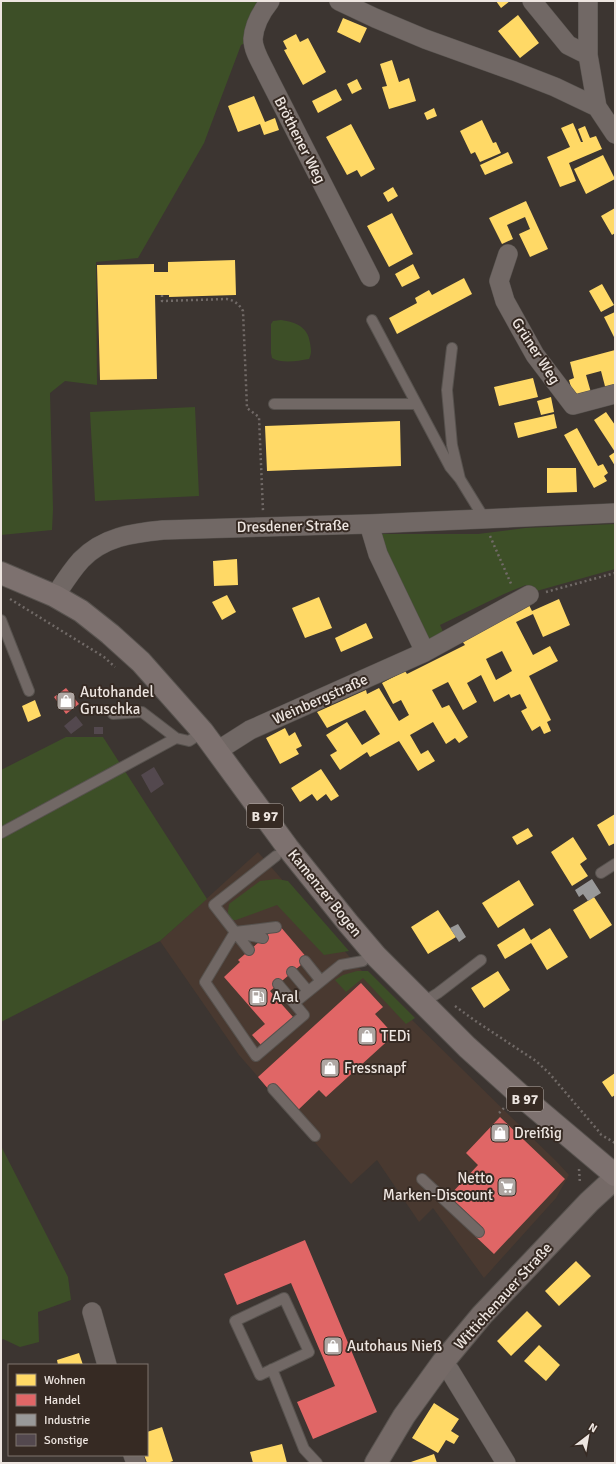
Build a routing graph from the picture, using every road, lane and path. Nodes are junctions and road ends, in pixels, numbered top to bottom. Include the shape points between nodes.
1 (270, 1) edge
2 (339, 1) edge
3 (532, 1) edge
4 (588, 1) edge
5 (588, 55) junction
6 (598, 107) junction
7 (615, 134) edge
8 (508, 254) dead end
9 (370, 277) dead end
10 (162, 295) dead end
11 (372, 320) dead end
12 (452, 348) dead end
13 (615, 394) edge
14 (274, 404) dead end
15 (416, 404) junction
16 (460, 479) junction
17 (615, 513) edge
18 (484, 518) junction
19 (369, 524) junction
20 (263, 526) junction
21 (1, 573) edge
22 (615, 573) edge
23 (55, 596) junction
24 (8, 598) dead end
25 (524, 598) junction
26 (1, 620) edge
27 (425, 652) junction
28 (116, 667) dead end
29 (29, 691) dead end
30 (113, 714) dead end
31 (203, 732) junction
32 (176, 738) junction
33 (217, 751) junction
34 (1, 832) edge
35 (276, 856) dead end
36 (615, 864) edge
37 (601, 873) dead end
38 (276, 927) dead end
39 (235, 932) junction
40 (263, 938) dead end
41 (249, 950) dead end
42 (481, 960) dead end
43 (305, 961) dead end
44 (363, 961) dead end
45 (292, 972) dead end
46 (321, 981) junction
47 (278, 984) dead end
48 (308, 992) junction
49 (430, 998) junction
50 (294, 1003) junction
51 (273, 1089) dead end
52 (601, 1134) dead end
53 (315, 1136) dead end
54 (615, 1176) edge
55 (422, 1179) dead end
56 (479, 1232) dead end
57 (92, 1312) dead end
58 (443, 1362) junction
59 (107, 1364) edge
60 (272, 1369) junction
61 (317, 1463) edge
62 (376, 1463) edge
63 (506, 1463) edge

1 - 9 street, Bröthener Weg via 262,11 257,25 253,39 255,46 267,75
2 - 6 street via 401,29 514,70
3 - 5 street via 568,45
4 - 5 street
5 - 6 street
6 - 7 street
8 - 13 street, Grüner Weg via 499,281 505,301 535,355 573,405
10 - 20 path via 162,301 234,300 243,311 248,408 259,417
11 - 15 lane
12 - 16 lane via 447,390 452,446
14 - 15 lane
15 - 16 lane via 450,467
16 - 18 lane
17 - 18 street, Dresdener Straße
18 - 19 street, Dresdener Straße
18 - 25 path via 489,533
19 - 20 street, Dresdener Straße
19 - 27 street via 378,554
20 - 23 street, Dresdener Straße via 163,530 119,536 98,545 81,561
21 - 23 main road, B 97
22 - 25 path
23 - 31 main road, Kamenzer Bogen / B 97 via 81,611 141,662
24 - 28 path via 98,653
25 - 27 street, Weinbergstraße
26 - 29 lane
27 - 33 street, Weinbergstraße via 250,730
30 - 32 lane via 142,712
31 - 32 lane via 189,741
31 - 33 main road, Kamenzer Bogen / B 97
32 - 34 lane
33 - 49 main road, Kamenzer Bogen / B 97 via 288,848 376,956
35 - 39 lane via 214,905
36 - 37 lane
38 - 39 lane
39 - 40 lane
39 - 41 lane
39 - 50 lane via 205,982 256,1056 304,1015
42 - 49 lane
43 - 46 lane
44 - 46 lane via 341,965
45 - 48 lane
46 - 48 lane
47 - 50 lane
48 - 50 lane
49 - 52 path via 474,1020 536,1061 549,1072
49 - 54 main road, Kamenzer Bogen / B 97 via 467,1047
51 - 53 lane
54 - 58 main road, Wittichenauer Straße via 482,1315
55 - 56 lane
57 - 59 street
58 - 62 main road, Wittichenauer Straße via 404,1416
58 - 63 street
60 - 60 lane via 309,1352 284,1298 235,1321 260,1375
60 - 61 lane via 304,1448

